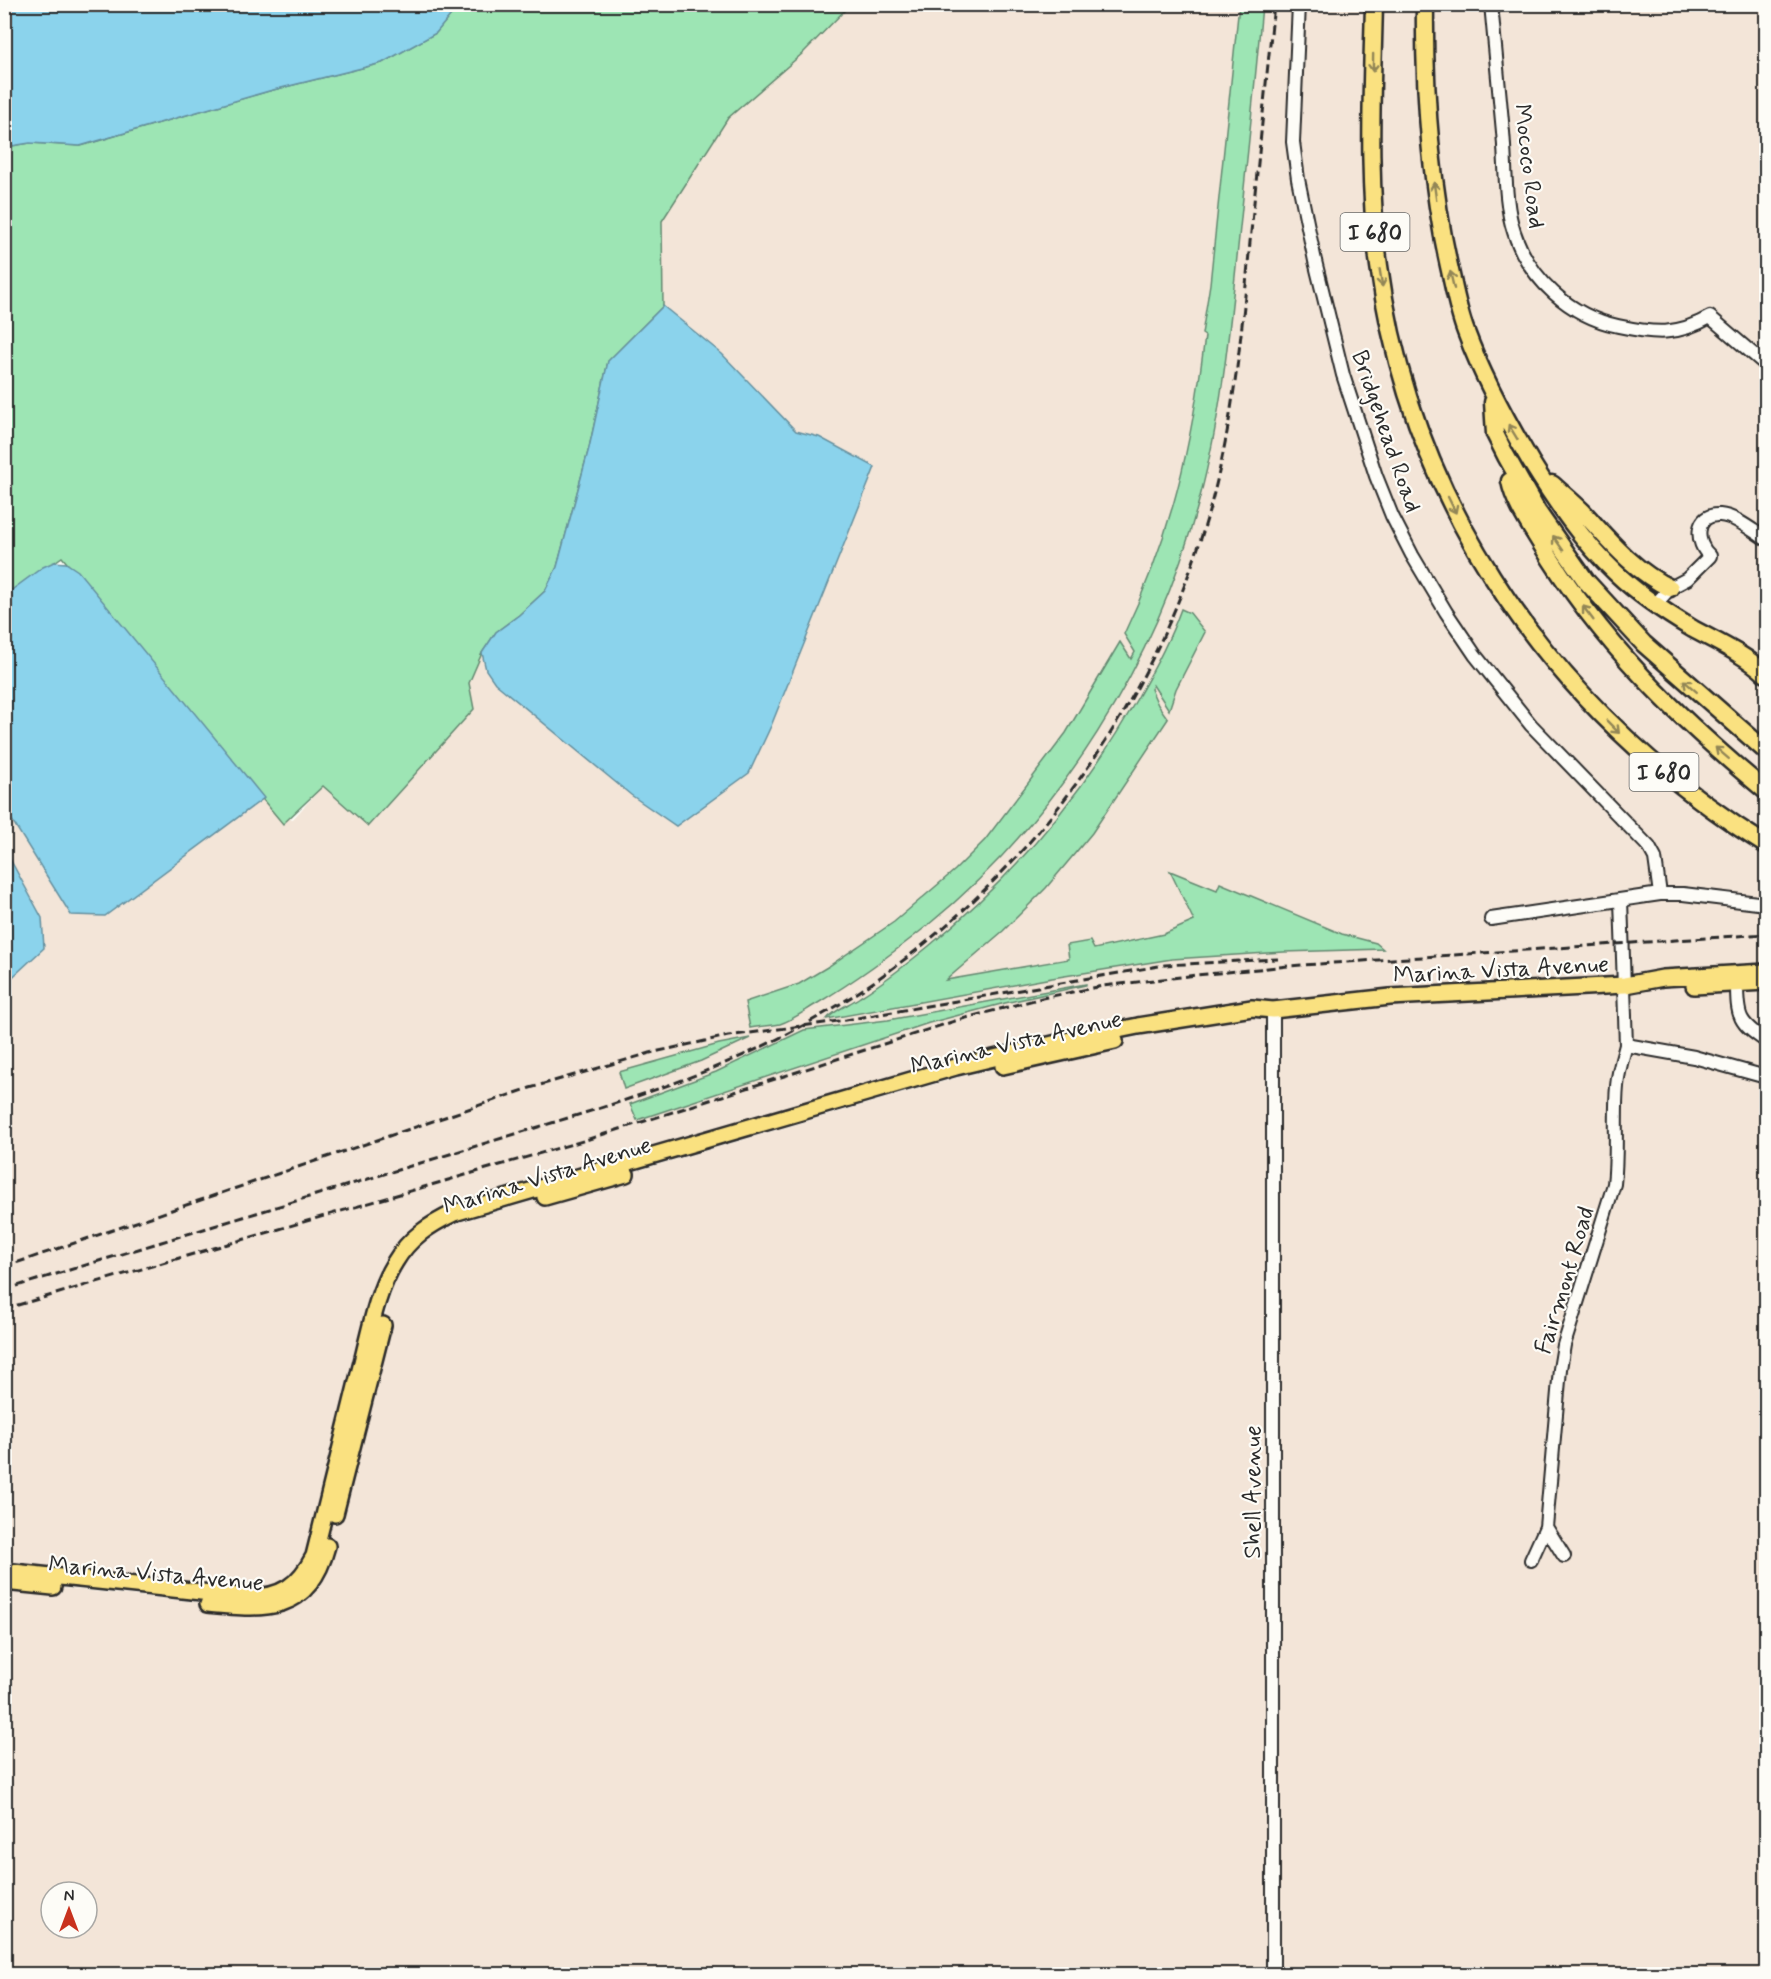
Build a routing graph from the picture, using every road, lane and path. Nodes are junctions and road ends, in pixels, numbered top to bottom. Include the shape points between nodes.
1 (1299, 4) edge
2 (1374, 4) edge
3 (1425, 4) edge
4 (1491, 4) edge
5 (1767, 365) edge
6 (1493, 395) junction
7 (1506, 456) junction
8 (1535, 468) junction
9 (1767, 539) edge
10 (1670, 588) junction
11 (1655, 605) junction
12 (1767, 674) edge
13 (1767, 751) edge
14 (1767, 791) edge
15 (1767, 845) edge
16 (1660, 894) junction
17 (1621, 900) junction
18 (1767, 904) edge
19 (1491, 919) dead end
20 (1767, 972) edge
21 (1767, 982) edge
22 (1737, 984) junction
23 (1625, 985) junction
24 (1273, 1010) junction
25 (1767, 1041) edge
26 (1626, 1045) junction
27 (1767, 1077) edge
28 (1546, 1527) junction
29 (1564, 1556) dead end
30 (1531, 1560) dead end
31 (4, 1571) edge
32 (4, 1582) edge
33 (1273, 1974) edge

1 - 16 street, Bridgehead Road via 1293,142 1298,179 1343,375 1384,497 1412,555 1475,655 1531,725 1649,847 1655,858
2 -> 15 highway, I 680 via 1371,172 1379,268 1401,371 1445,490 1508,601 1573,685 1665,774
6 -> 3 highway, I 680 via 1466,332 1434,186
4 - 5 street, Mococo Road via 1513,231 1536,276 1566,303 1611,325 1669,332 1693,327 1710,316
6 - 7 highway, I 680 via 1495,434
8 -> 6 highway, I 680
13 -> 7 highway, I 680 via 1659,659 1600,597 1548,529
14 -> 7 highway, I 680 via 1661,697 1594,620 1517,501 1510,485
8 - 10 highway via 1620,552
8 - 11 highway, I 680 via 1594,550
9 - 10 street via 1729,517 1709,517 1698,538 1710,556 1687,579
10 - 11 street
11 - 12 highway, I 680 via 1739,653
16 - 17 street
16 - 18 street
17 - 19 street
17 - 23 street
20 - 23 main road, Marina Vista Avenue via 1663,978
21 - 22 main road, Marina Vista Avenue
22 - 23 main road, Marina Vista Avenue via 1660,988
22 - 25 street via 1737,1009 1743,1021
23 - 24 main road, Marina Vista Avenue via 1390,997
23 - 26 street, Fairmont Road
24 - 31 main road, Marina Vista Avenue via 1252,1008 1181,1018 999,1056 453,1213 418,1234 404,1248 385,1280 314,1556 293,1586 262,1598
24 - 32 main road, Marina Vista Avenue via 959,1077 442,1229 414,1250 395,1281 321,1566 298,1594 274,1605 254,1608
24 - 33 street, Shell Avenue
26 - 27 street via 1694,1057
26 - 28 street, Fairmont Road via 1616,1087 1614,1184 1560,1368
28 - 29 street
28 - 30 street, Fairmont Road

